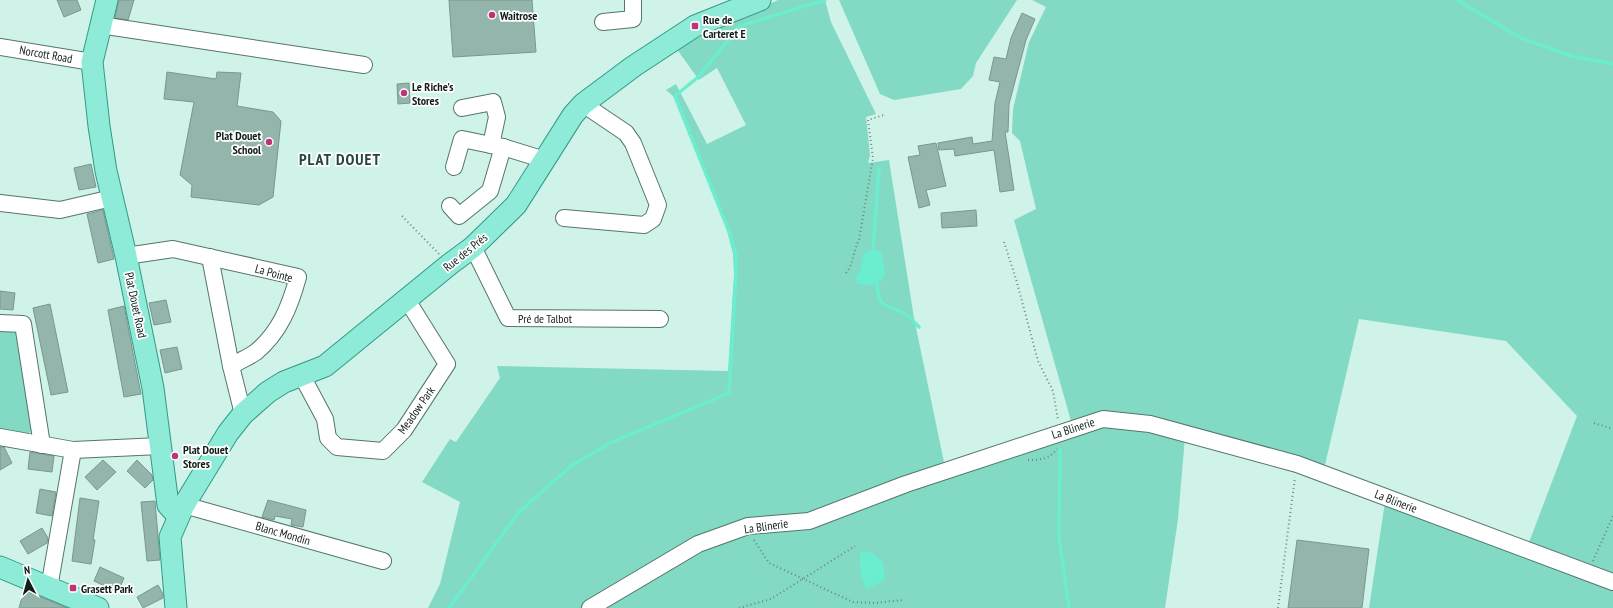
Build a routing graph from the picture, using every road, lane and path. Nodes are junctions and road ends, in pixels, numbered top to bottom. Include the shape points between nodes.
1 (107, 0) edge
2 (633, 0) edge
3 (760, 0) edge
4 (602, 22) dead end
5 (100, 25) junction
6 (0, 47) edge
7 (92, 62) junction
8 (364, 65) dead end
9 (583, 104) junction
10 (462, 108) dead end
11 (884, 115) dead end
12 (497, 146) junction
13 (545, 160) junction
14 (454, 167) dead end
15 (112, 198) junction
16 (0, 203) edge
17 (450, 206) dead end
18 (402, 216) dead end
19 (564, 218) dead end
20 (1004, 242) dead end
21 (474, 247) junction
22 (126, 256) junction
23 (210, 257) junction
24 (450, 264) junction
25 (846, 273) dead end
26 (407, 300) junction
27 (660, 318) dead end
28 (0, 323) edge
29 (231, 366) junction
30 (302, 376) junction
31 (243, 414) junction
32 (1594, 423) dead end
33 (1613, 429) edge
34 (1060, 433) junction
35 (0, 437) edge
36 (42, 445) junction
37 (160, 446) junction
38 (73, 450) junction
39 (1297, 464) junction
40 (181, 510) junction
41 (1613, 516) edge
42 (748, 526) junction
43 (855, 546) dead end
44 (383, 561) dead end
45 (0, 567) edge
46 (1587, 573) junction
47 (802, 579) junction
48 (1613, 582) edge
49 (50, 588) junction
50 (903, 600) dead end
51 (98, 608) edge
52 (176, 608) edge
53 (590, 608) edge
54 (738, 608) edge
55 (1278, 608) edge

1 - 5 main road, Plat Douet Road
2 - 4 street via 632,19
3 - 9 main road, Rue des Prés via 695,26 634,66
5 - 7 main road, Plat Douet Road
5 - 8 street
6 - 7 street, Norcott Road
7 - 15 main road, Plat Douet Road via 99,126
9 - 13 main road, Rue des Prés via 572,115
9 - 19 street via 626,133 633,143 658,205 653,219 644,225
10 - 12 street via 493,102 497,117
11 - 25 path via 868,120 873,158 859,240 854,248 852,265
12 - 13 street
12 - 14 street via 462,139
12 - 17 street via 490,191 459,216
13 - 21 main road, Rue des Prés via 516,204
15 - 16 street via 60,210
15 - 22 main road, Plat Douet Road
18 - 24 path
20 - 34 path via 1038,361 1053,391
21 - 24 main road, Rue des Prés
21 - 27 street, Pré de Talbot via 508,318
22 - 23 street, La Pointe via 173,249
22 - 37 main road, Plat Douet Road via 153,388
23 - 29 street
23 - 29 street, La Pointe via 298,277 290,305 277,330 255,352
24 - 26 main road, Rue des Prés
26 - 30 main road, Rue des Prés via 325,366
26 - 30 street, Meadow Park via 447,364 404,430 383,450 337,446 328,438 325,419
28 - 36 street via 23,324
29 - 31 street
30 - 31 main road, Rue des Prés via 284,382 268,392
31 - 40 main road, Rue des Prés via 228,433
32 - 33 path
34 - 39 street, La Blinerie via 1103,419 1150,424
34 - 42 street, La Blinerie via 906,484 809,521
35 - 36 street
36 - 38 street
37 - 38 street
37 - 40 main road, Plat Douet Road via 168,505
38 - 49 street
39 - 46 street, La Blinerie
39 - 55 path
40 - 44 street, Blanc Mondin
40 - 52 main road via 170,537
41 - 46 path
42 - 47 path via 756,546 769,563
42 - 53 street, La Blinerie via 698,544
43 - 47 path
45 - 49 main road
46 - 48 street, La Blinerie
47 - 50 path via 853,602
47 - 54 path via 772,599
49 - 51 main road

